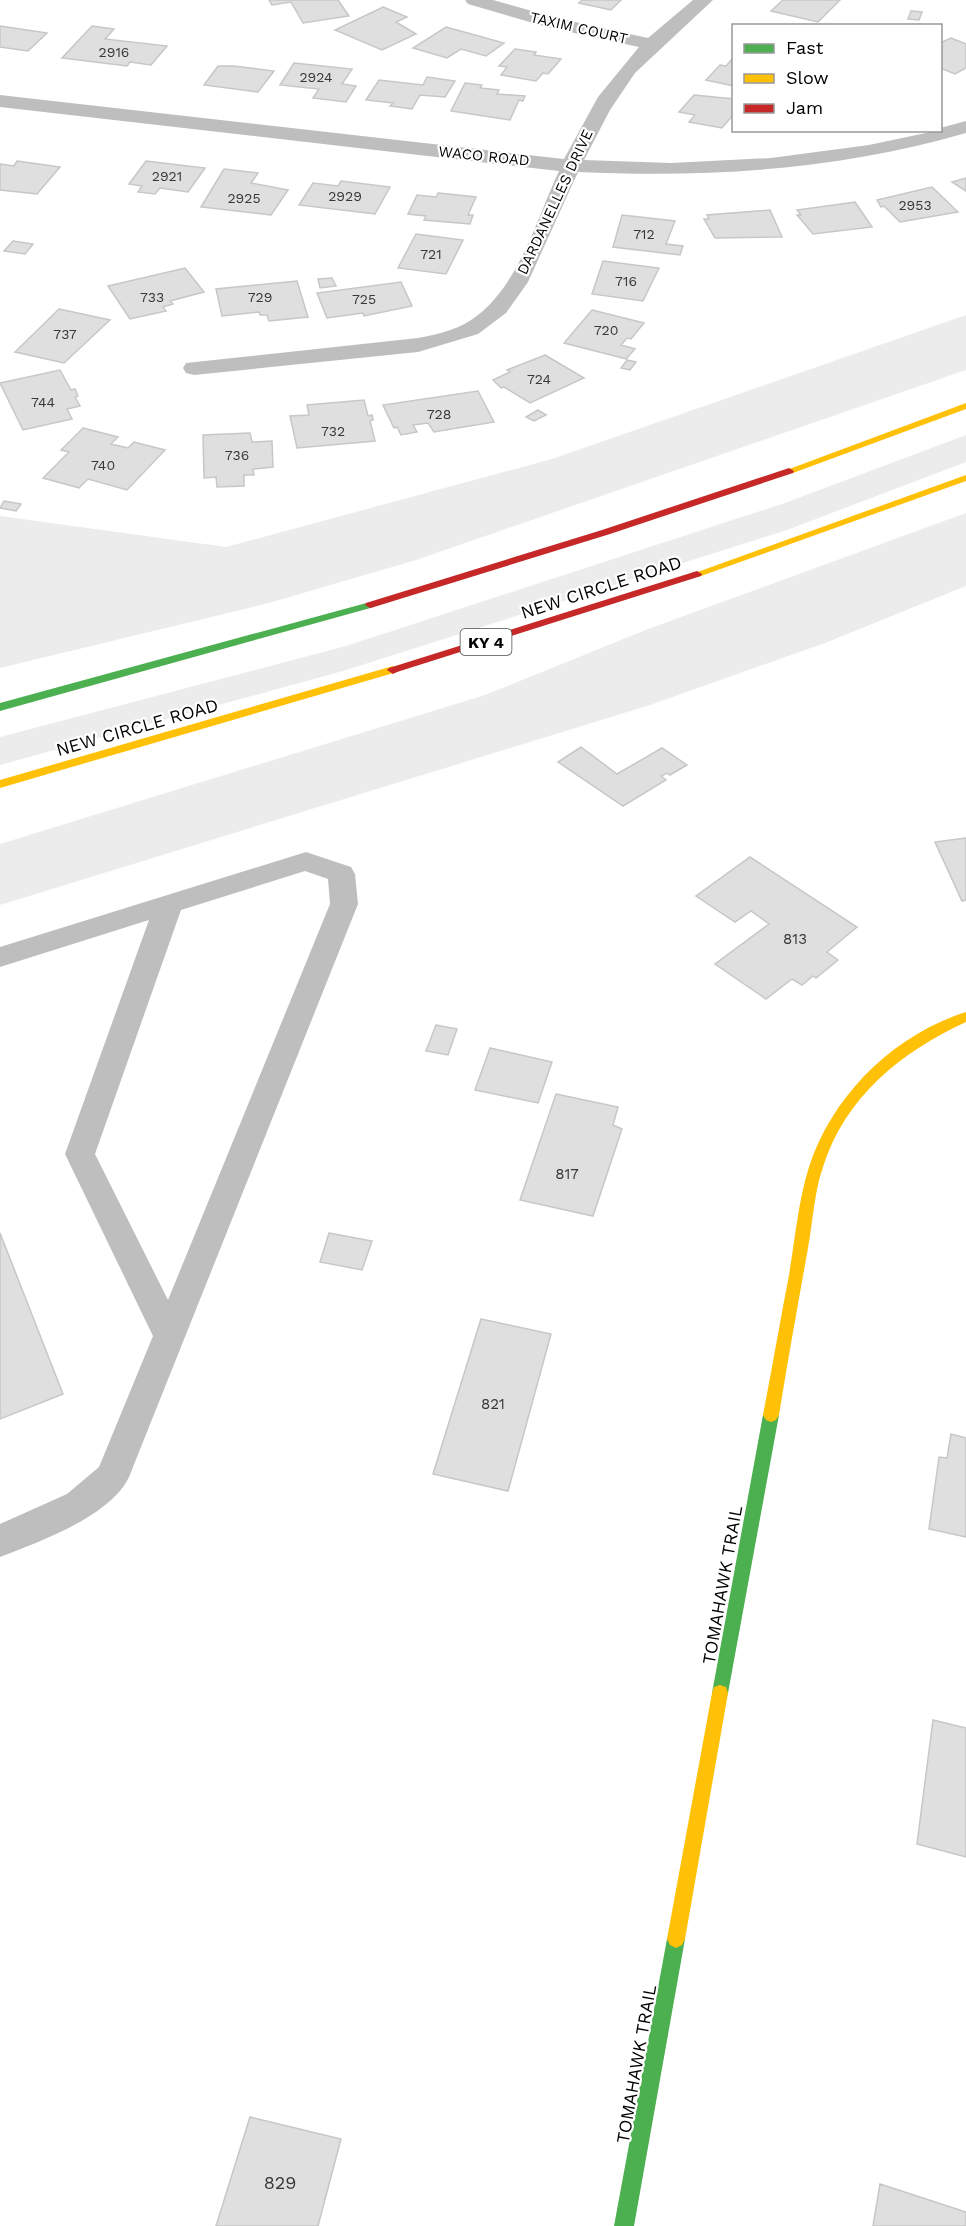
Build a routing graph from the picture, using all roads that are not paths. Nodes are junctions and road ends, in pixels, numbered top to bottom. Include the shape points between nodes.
1 (474, 0) edge
2 (704, 0) edge
3 (650, 44) junction
4 (0, 101) edge
5 (966, 127) edge
6 (571, 166) junction
7 (194, 368) dead end
8 (966, 406) edge
9 (966, 478) edge
10 (0, 707) edge
11 (0, 784) edge
12 (169, 904) junction
13 (0, 957) edge
14 (966, 1017) edge
15 (170, 1336) junction
16 (0, 1541) edge
17 (624, 2226) edge

1 - 3 street, TAXIM COURT via 553,23
2 - 3 street, DARDANELLES DRIVE
3 - 6 street, DARDANELLES DRIVE via 610,94
4 - 6 street, WACO ROAD
5 - 6 street, WACO ROAD via 874,151 798,162 692,170
6 - 7 street, DARDANELLES DRIVE via 522,274 498,308 469,330 418,345
8 - 10 main road via 740,488 422,591
9 - 11 main road, NEW CIRCLE ROAD / KY 4 via 680,582 310,697
12 - 13 lane
12 - 15 lane via 80,1154
12 - 15 lane via 306,861 341,874 344,904
14 - 17 main road, TOMAHAWK TRAIL via 907,1048 872,1077 845,1108 816,1166
15 - 16 lane via 112,1477 79,1505

